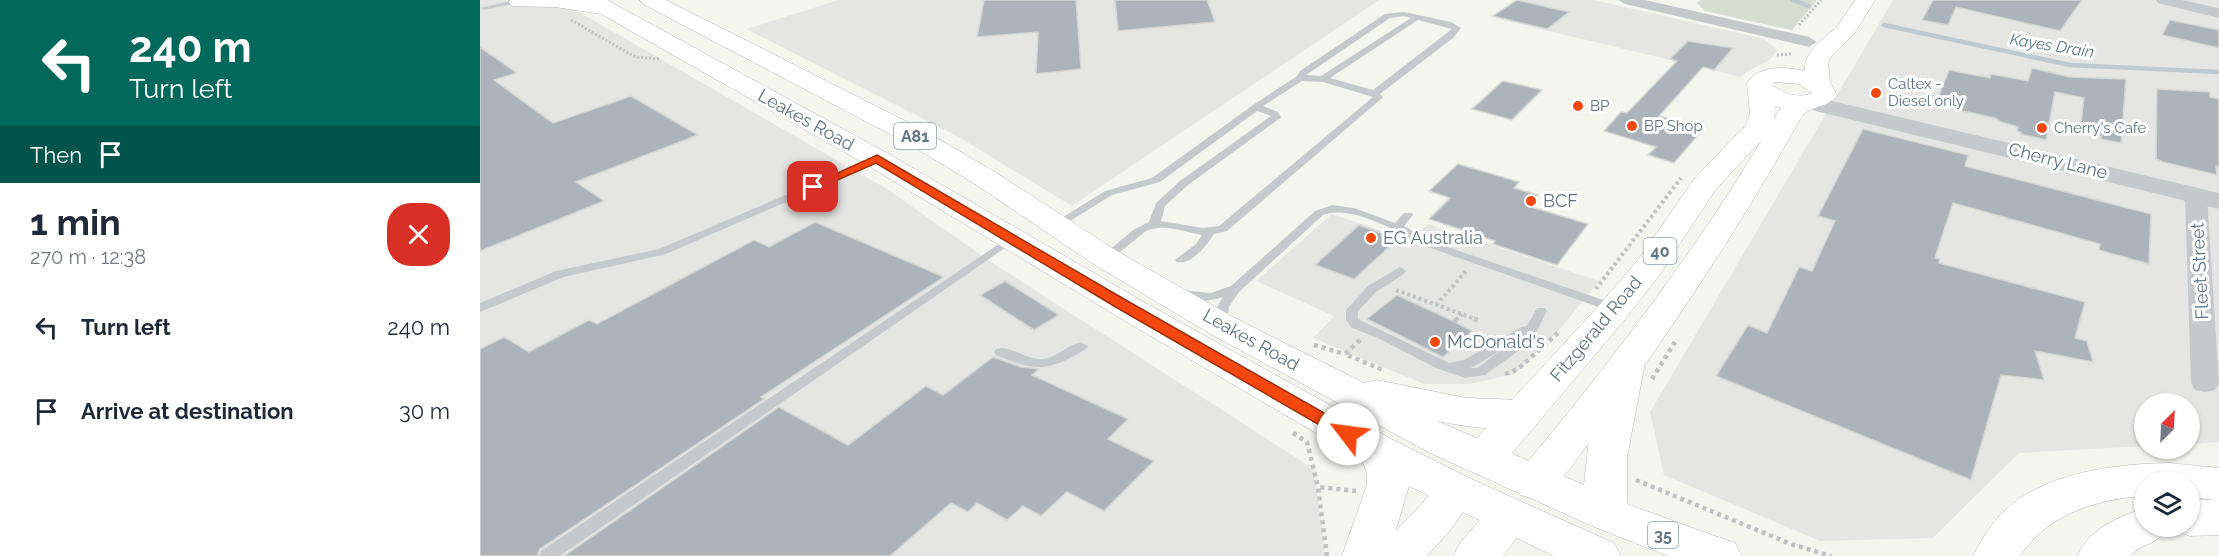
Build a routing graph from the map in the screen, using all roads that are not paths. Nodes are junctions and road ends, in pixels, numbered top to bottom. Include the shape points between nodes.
1 (650, 0) edge
2 (1624, 0) edge
3 (1688, 0) edge
4 (1865, 0) edge
5 (2163, 0) edge
6 (519, 1) edge
7 (555, 1) edge
8 (599, 4) edge
9 (482, 8) edge
10 (1674, 11) junction
11 (2219, 13) edge
12 (1417, 17) junction
13 (1815, 34) joint
14 (1300, 78) junction
15 (1323, 78) junction
16 (1767, 82) junction
17 (1375, 93) junction
18 (1812, 94) junction
19 (1256, 107) junction
20 (877, 159) junction
21 (2207, 198) edge
22 (1408, 215) dead end
23 (1058, 224) junction
24 (1154, 225) junction
25 (1397, 227) junction
26 (1209, 233) junction
27 (1011, 239) junction
28 (1106, 258) junction
29 (1181, 260) dead end
30 (1400, 271) dead end
31 (1235, 289) junction
32 (1167, 293) junction
33 (1602, 304) junction
34 (480, 308) edge
35 (1539, 317) dead end
36 (1221, 325) junction
37 (1081, 346) dead end
38 (1000, 352) dead end
39 (1639, 372) junction
40 (1326, 381) junction
41 (2205, 383) dead end
42 (1521, 414) junction
43 (1379, 452) junction
44 (1469, 475) junction
45 (2219, 484) edge
46 (1522, 499) junction
47 (1607, 514) junction
48 (2219, 517) edge
49 (2200, 518) edge
50 (2134, 531) edge
51 (547, 556) edge
52 (1365, 556) edge
53 (1399, 556) edge
54 (1476, 556) edge
55 (1598, 556) edge
56 (1718, 556) edge
57 (1996, 556) edge
58 (2100, 556) edge

1 - 23 main road, Leakes Road / A81 via 916,136
2 - 10 street
3 - 10 street
4 - 18 main road via 1816,63
5 - 11 street
6 - 7 main road
6 - 9 lane
7 - 8 main road
8 - 20 main road, Leakes Road / A81
10 - 13 street
12 - 14 lane via 1388,16
12 - 15 lane
12 - 17 lane via 1457,28
13 - 16 main road via 1785,69
14 - 15 lane
14 - 19 lane
15 - 17 lane
16 - 18 main road via 1772,96
16 - 33 main road, Fitzgerald Road / 40 via 1758,128 1705,184 1649,267
17 - 26 lane via 1376,101 1241,215 1223,230
18 - 21 street, Cherry Lane via 1897,122
18 - 39 main road, 40 via 1791,112
19 - 23 lane via 1156,180 1109,193
19 - 24 lane via 1276,117 1184,183 1160,205
20 - 27 main road, Leakes Road / A81
20 - 34 lane via 662,252 560,274
21 - 41 street, Fleet Street
22 - 25 lane
23 - 28 main road, Leakes Road / A81
24 - 26 lane
24 - 28 lane
25 - 31 lane via 1350,210 1326,210
25 - 33 lane via 1416,239
26 - 29 lane via 1200,246
27 - 43 main road, Leakes Road / A81
27 - 51 lane
28 - 32 main road, Leakes Road / A81
30 - 35 lane via 1372,289 1352,309 1352,320 1441,365 1468,364
31 - 32 lane via 1212,297
31 - 36 lane via 1223,307
32 - 36 main road, Leakes Road / A81
33 - 42 main road, Fitzgerald Road / 40 via 1572,360
36 - 40 main road, Leakes Road / A81
37 - 38 lane via 1051,364 1038,365
39 - 46 main road, 40
39 - 47 main road via 1606,447 1603,475
40 - 42 main road via 1468,414
40 - 44 main road, Leakes Road / A81 via 1444,442
42 - 44 main road, Fitzgerald Road / 40
43 - 44 main road, Leakes Road / A81
43 - 52 main road via 1388,485
44 - 46 main road
44 - 53 main road, Fitzgerald Road
45 - 57 main road via 2161,480 2084,489 2052,502 2023,521
46 - 47 main road, 35
46 - 54 main road
46 - 55 main road
47 - 56 main road, 35
48 - 49 main road
50 - 58 main road via 2120,537

